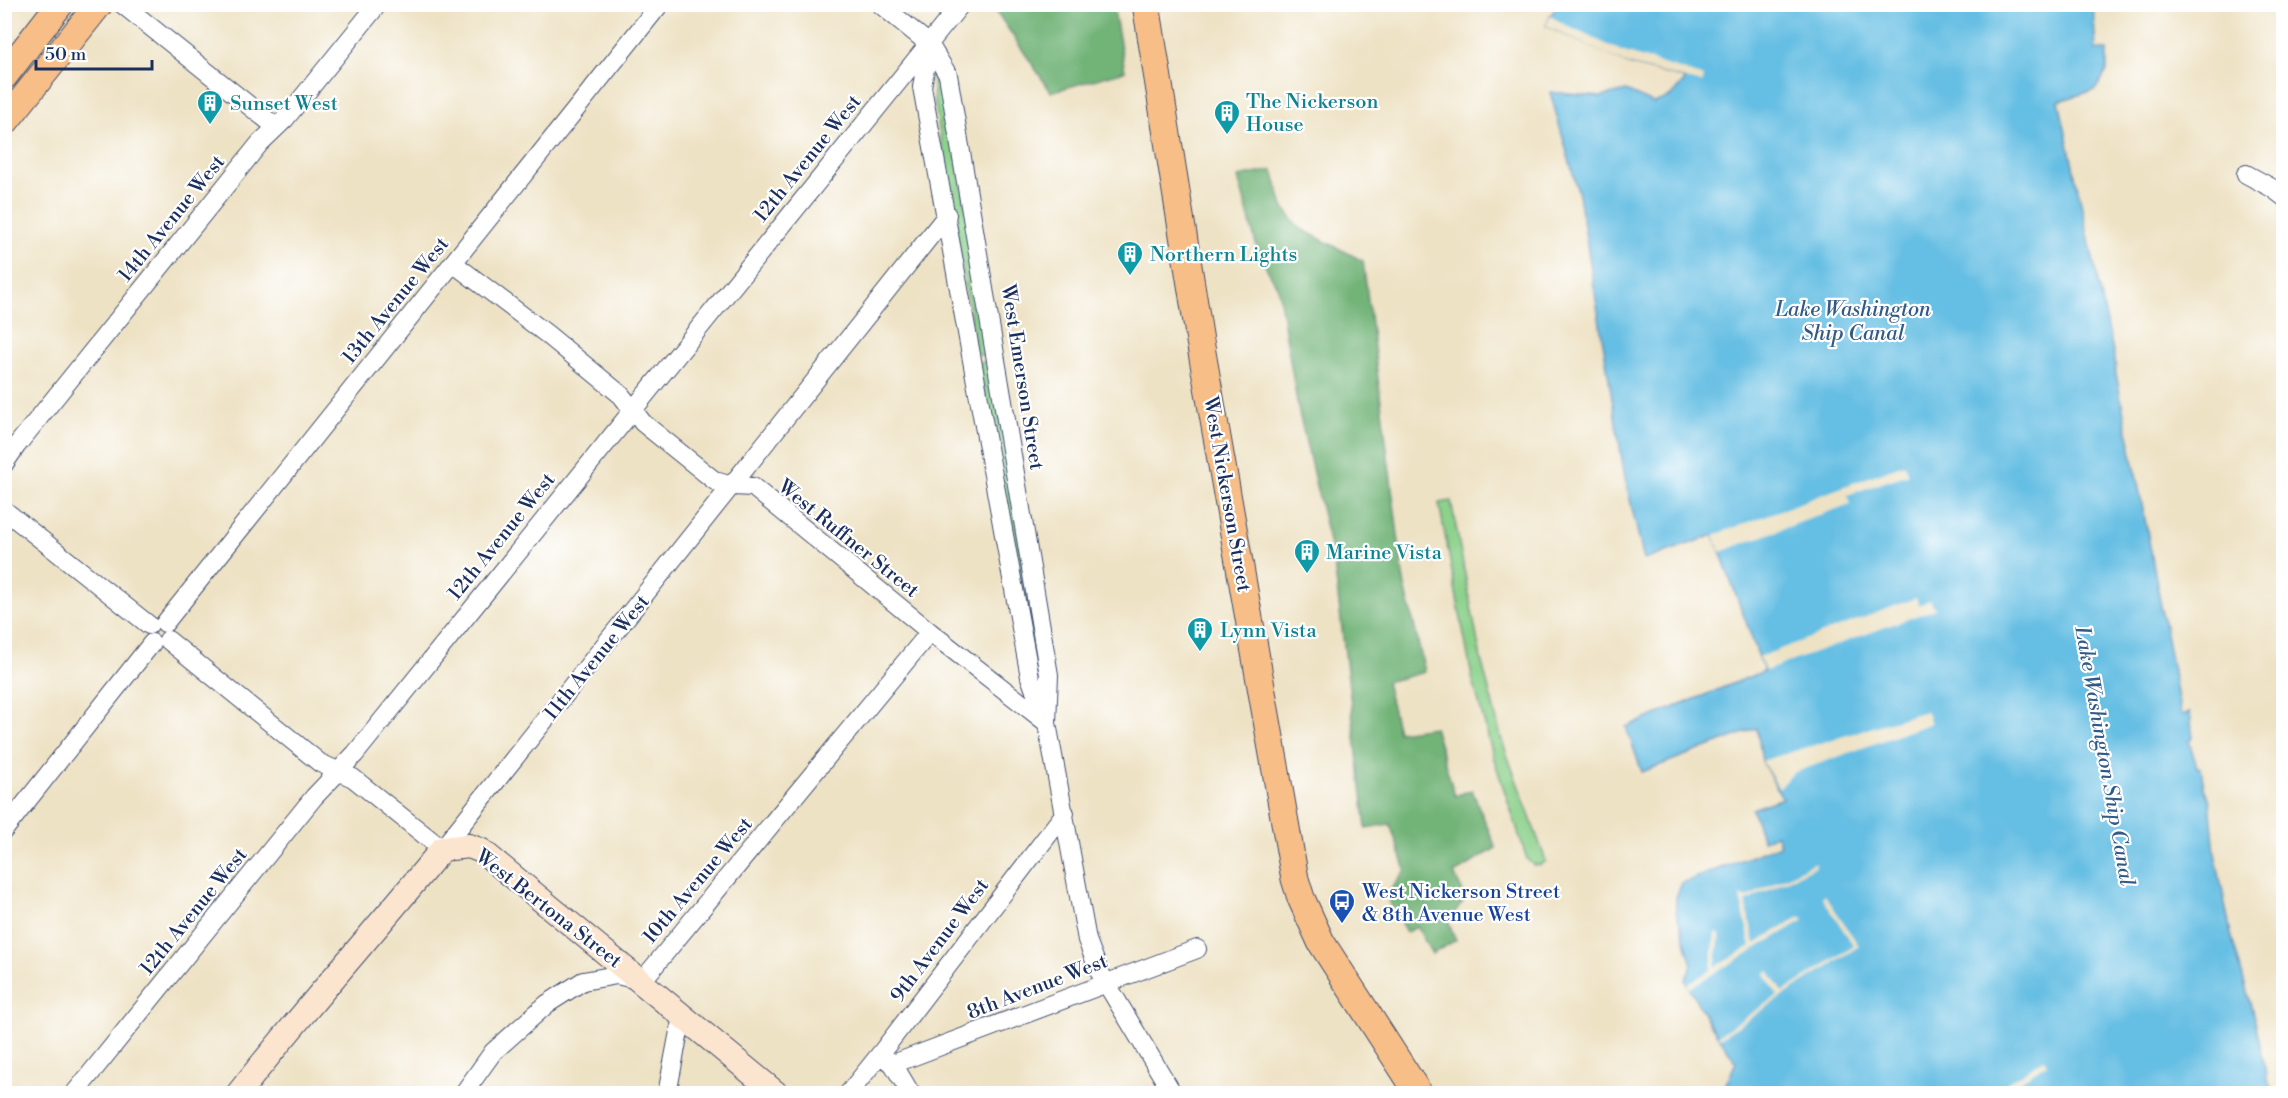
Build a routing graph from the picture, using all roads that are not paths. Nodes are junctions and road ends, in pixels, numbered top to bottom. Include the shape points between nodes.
1 (60, 4) edge
2 (99, 4) edge
3 (122, 4) edge
4 (378, 4) edge
5 (660, 4) edge
6 (880, 4) edge
7 (960, 4) edge
8 (1146, 4) edge
9 (929, 44) junction
10 (4, 76) edge
11 (4, 123) edge
12 (276, 127) junction
13 (2246, 174) dead end
14 (2283, 197) edge
15 (947, 215) junction
16 (453, 263) junction
17 (632, 410) junction
18 (4, 464) edge
19 (732, 486) junction
20 (4, 510) edge
21 (930, 632) junction
22 (159, 633) junction
23 (1047, 723) junction
24 (339, 771) junction
25 (1065, 813) junction
26 (4, 830) edge
27 (442, 849) junction
28 (1197, 949) dead end
29 (642, 981) junction
30 (1107, 984) junction
31 (682, 1016) junction
32 (887, 1059) junction
33 (74, 1094) edge
34 (238, 1094) edge
35 (464, 1094) edge
36 (667, 1094) edge
37 (777, 1094) edge
38 (848, 1094) edge
39 (911, 1094) edge
40 (1173, 1094) edge
41 (1419, 1094) edge

1 - 10 main road
2 - 11 main road
3 - 12 street
4 - 12 street, 14th Avenue West
5 - 16 street, 13th Avenue West
6 - 9 street, West Emerson Street
7 - 9 street, 12th Avenue West
8 - 41 main road, West Nickerson Street via 1198,331 1295,879 1321,942
9 - 15 street, West Emerson Street via 922,87
9 - 17 street, 12th Avenue West
9 - 23 street, West Emerson Street via 948,75 969,192 1049,675
12 - 18 street, 14th Avenue West
13 - 14 street
15 - 19 street, 11th Avenue West
15 - 23 street, West Emerson Street via 1030,677
16 - 17 street, West Ruffner Street via 548,335 621,395
16 - 22 street, 13th Avenue West
17 - 19 street, West Ruffner Street via 715,481
17 - 24 street, 12th Avenue West
19 - 21 street, West Ruffner Street via 753,488
19 - 27 street, 11th Avenue West
20 - 22 street
21 - 23 street, West Ruffner Street
21 - 29 street, 10th Avenue West
22 - 24 street via 320,763
22 - 26 street, 13th Avenue West
23 - 25 street, West Emerson Street
24 - 27 street
24 - 33 street, 12th Avenue West
25 - 30 street, West Emerson Street via 1087,940
25 - 32 street, 9th Avenue West
27 - 29 street, West Bertona Street via 469,846 482,851
27 - 34 street, 11th Avenue West
28 - 30 street, 8th Avenue West
29 - 31 street, West Bertona Street
29 - 35 street via 617,975 583,981 556,998 493,1052
30 - 32 street, 8th Avenue West
30 - 40 street, West Emerson Street
31 - 36 street
31 - 37 street, West Bertona Street
32 - 38 street, 9th Avenue West
32 - 39 street

